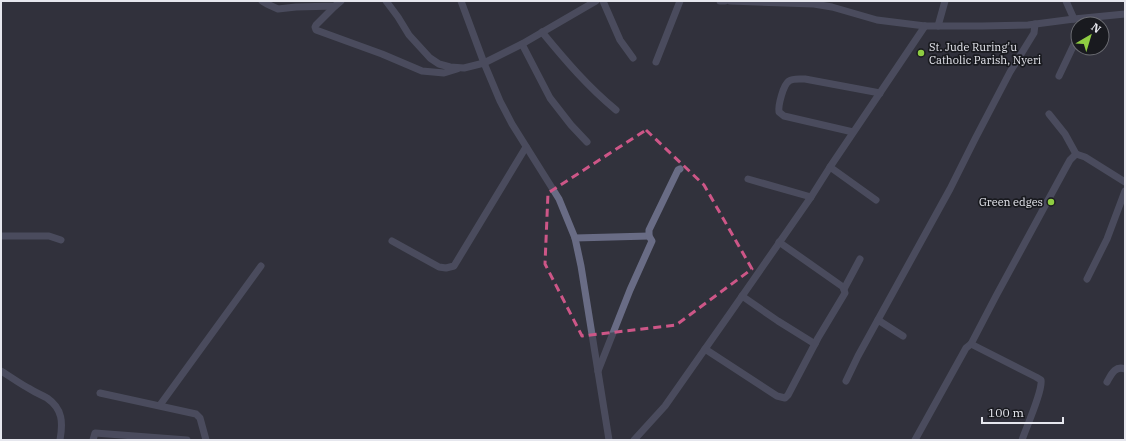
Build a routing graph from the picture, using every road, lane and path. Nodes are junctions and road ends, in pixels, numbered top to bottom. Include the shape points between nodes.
1 (262, 1) edge
2 (341, 1) edge
3 (386, 1) edge
4 (461, 1) edge
5 (596, 1) edge
6 (602, 1) edge
7 (680, 1) edge
8 (720, 1) edge
9 (725, 1) edge
10 (730, 1) edge
11 (945, 1) edge
12 (1066, 1) edge
13 (774, 2) edge
14 (335, 6) junction
15 (1125, 14) edge
16 (1073, 16) edge
17 (1110, 17) edge
18 (1070, 20) edge
19 (1035, 24) junction
20 (926, 26) junction
21 (938, 26) junction
22 (542, 32) junction
23 (522, 44) junction
24 (1070, 52) edge
25 (633, 58) dead end
26 (656, 62) dead end
27 (484, 63) junction
28 (464, 68) junction
29 (1058, 76) dead end
30 (880, 93) junction
31 (616, 110) dead end
32 (1049, 114) dead end
33 (853, 132) junction
34 (587, 142) dead end
35 (526, 147) junction
36 (1076, 154) junction
37 (830, 167) junction
38 (680, 169) dead end
39 (748, 179) dead end
40 (1125, 182) edge
41 (1125, 191) edge
42 (811, 197) junction
43 (876, 200) dead end
44 (1, 236) edge
45 (650, 236) junction
46 (575, 238) junction
47 (60, 240) dead end
48 (392, 241) dead end
49 (779, 242) junction
50 (860, 260) dead end
51 (261, 266) dead end
52 (1088, 279) dead end
53 (844, 289) junction
54 (742, 296) junction
55 (878, 320) junction
56 (902, 336) dead end
57 (815, 344) junction
58 (971, 344) junction
59 (705, 349) junction
60 (1125, 369) edge
61 (1, 371) edge
62 (598, 372) junction
63 (846, 381) dead end
64 (1107, 382) dead end
65 (100, 393) dead end
66 (160, 405) junction
67 (60, 440) edge
68 (93, 440) edge
69 (187, 440) edge
70 (206, 440) edge
71 (609, 440) edge
72 (634, 440) edge
73 (915, 440) edge
74 (1022, 440) edge

1 - 14 street via 278,9
2 - 14 street
3 - 28 street via 408,35 430,58 439,64
4 - 27 street
5 - 22 street
6 - 25 street via 620,40
7 - 26 street
8 - 9 street
10 - 13 street
11 - 21 street
12 - 16 street
13 - 20 street via 814,4 877,20
14 - 28 street via 316,25 316,30 422,71 444,73
15 - 17 street
18 - 19 street
19 - 21 street
19 - 55 street via 1034,33 1010,72 950,189
20 - 21 street
20 - 30 street
22 - 23 street
22 - 31 street via 582,80
23 - 27 street
23 - 34 street via 550,98
24 - 29 street
27 - 28 street
27 - 35 street via 500,101
30 - 33 street
30 - 33 street via 797,78 786,84 778,112 784,116
32 - 36 street via 1065,134
33 - 37 street
35 - 46 street via 559,199
35 - 48 street via 454,266 439,267
36 - 40 street
36 - 58 street via 1065,169
37 - 42 street
37 - 43 street
38 - 45 street via 649,230
39 - 42 street
41 - 52 street via 1107,239
42 - 49 street
44 - 47 street via 50,236
45 - 46 street
45 - 62 street via 652,241
46 - 62 street
49 - 53 street
49 - 54 street
50 - 53 street
51 - 66 street
53 - 57 street via 843,297
54 - 57 street
54 - 59 street
55 - 56 street
55 - 63 street
57 - 59 street via 785,398 777,396
58 - 73 street via 966,348
58 - 74 street via 1041,380
59 - 72 street via 665,406
60 - 64 street via 1114,370
61 - 67 street via 47,398 57,408 62,419
62 - 71 street
65 - 66 street
66 - 70 street via 197,414
68 - 69 street via 94,433

